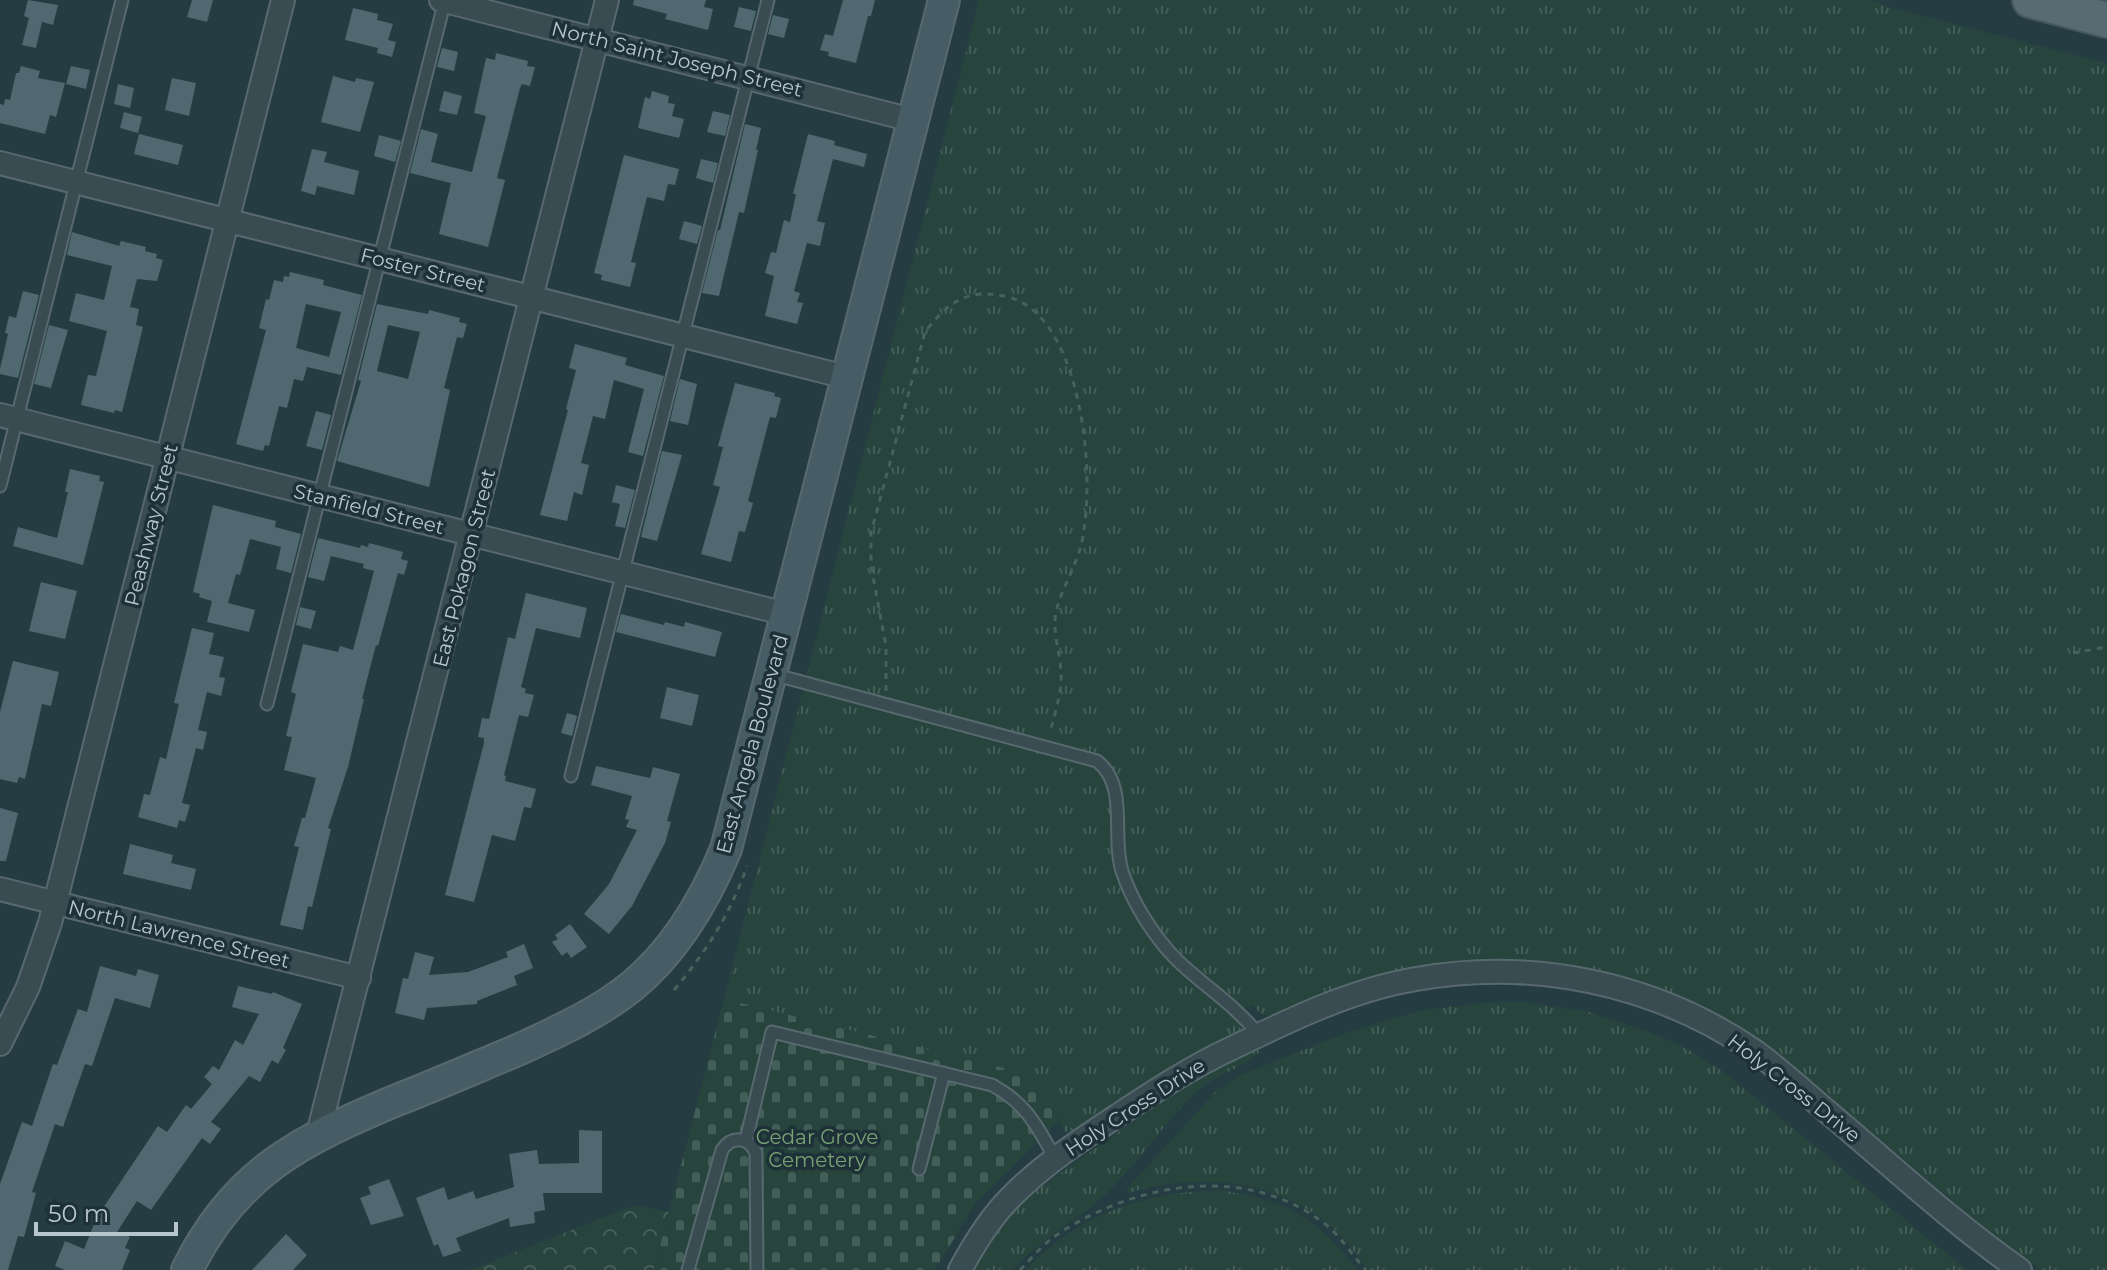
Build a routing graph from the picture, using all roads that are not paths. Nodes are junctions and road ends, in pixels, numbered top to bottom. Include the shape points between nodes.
1 (122, 0) edge
2 (283, 0) edge
3 (444, 0) edge
4 (607, 0) edge
5 (768, 0) edge
6 (944, 0) edge
7 (2030, 0) edge
8 (2107, 20) edge
9 (598, 38) junction
10 (747, 77) junction
11 (912, 120) junction
12 (0, 163) edge
13 (75, 182) junction
14 (227, 220) junction
15 (379, 259) junction
16 (533, 298) junction
17 (682, 335) junction
18 (846, 377) junction
19 (8, 418) edge
20 (169, 458) junction
21 (0, 486) edge
22 (319, 497) junction
23 (472, 535) junction
24 (622, 574) junction
25 (786, 614) junction
26 (771, 674) junction
27 (267, 704) dead end
28 (571, 776) dead end
29 (0, 889) edge
30 (55, 903) junction
31 (359, 978) junction
32 (1259, 1035) junction
33 (0, 1044) edge
34 (944, 1073) junction
35 (318, 1134) junction
36 (746, 1140) junction
37 (1056, 1160) junction
38 (919, 1169) dead end
39 (2016, 1269) edge
40 (187, 1270) edge
41 (688, 1270) edge
42 (757, 1270) edge
43 (960, 1270) edge

1 - 13 lane
2 - 14 street, Peashway Street
3 - 9 street, North Saint Joseph Street
3 - 15 lane
4 - 9 street, East Pokagon Street
5 - 10 lane
6 - 11 main road, East Angela Boulevard
7 - 8 main road
9 - 10 street, North Saint Joseph Street
9 - 16 street, East Pokagon Street
10 - 11 street, North Saint Joseph Street
10 - 17 lane
11 - 18 main road, East Angela Boulevard
12 - 13 street, Foster Street
13 - 14 street, Foster Street
13 - 19 lane
14 - 15 street, Foster Street
14 - 20 street, Peashway Street
15 - 16 street, Foster Street
15 - 22 lane
16 - 17 street, Foster Street
16 - 23 street, East Pokagon Street
17 - 18 street, Foster Street
17 - 24 lane
18 - 25 main road, East Angela Boulevard
19 - 20 street, Stanfield Street
19 - 21 lane
20 - 22 street, Stanfield Street
20 - 30 street, Peashway Street
22 - 23 street, Stanfield Street
22 - 27 lane
23 - 24 street, Stanfield Street
23 - 31 street, East Pokagon Street
24 - 25 street, Stanfield Street
24 - 28 lane
25 - 26 main road, East Angela Boulevard
26 - 32 lane via 1097,761 1114,780 1122,871 1155,934
26 - 35 main road, East Angela Boulevard via 726,849 700,905 659,961 589,1016
29 - 30 street, North Lawrence Street
30 - 31 street, North Lawrence Street
30 - 33 street, Peashway Street via 28,987
31 - 35 street, East Pokagon Street
32 - 37 street, Holy Cross Drive via 1190,1068
32 - 39 street, Holy Cross Drive via 1373,990 1429,977 1517,971 1618,988 1666,1003 1754,1051
34 - 36 lane via 772,1032
34 - 37 lane via 1010,1095 1026,1109
34 - 38 lane
35 - 40 main road, East Angela Boulevard via 275,1161 229,1203
36 - 41 lane via 734,1139 722,1150
36 - 42 lane via 756,1153
37 - 43 street, Holy Cross Drive via 992,1218

